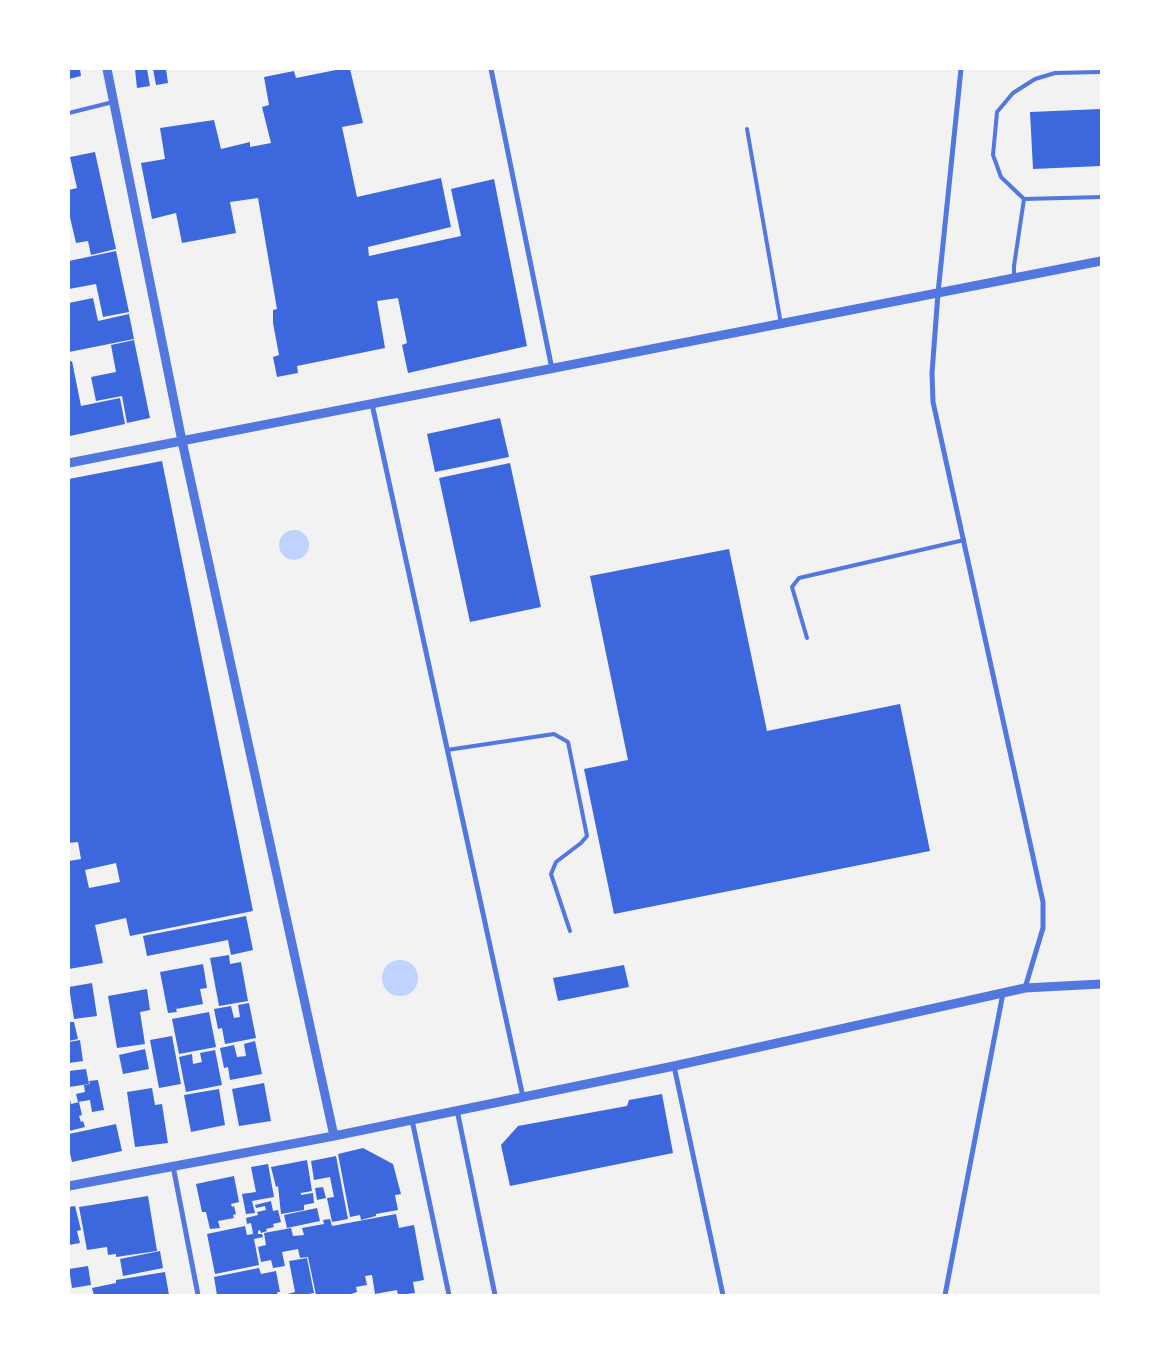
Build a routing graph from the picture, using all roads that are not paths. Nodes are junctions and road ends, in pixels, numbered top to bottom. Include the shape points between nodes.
1 (107, 69) edge
2 (491, 69) edge
3 (961, 69) edge
4 (1101, 72) edge
5 (114, 102) junction
6 (69, 113) edge
7 (747, 129) dead end
8 (1101, 197) edge
9 (1024, 199) junction
10 (1101, 261) edge
11 (1014, 278) junction
12 (938, 293) junction
13 (781, 324) junction
14 (552, 369) junction
15 (372, 404) junction
16 (182, 441) junction
17 (69, 464) edge
18 (964, 540) junction
19 (808, 638) dead end
20 (448, 750) junction
21 (570, 931) dead end
22 (1101, 984) edge
23 (1025, 988) junction
24 (1003, 993) junction
25 (674, 1066) junction
26 (523, 1097) junction
27 (457, 1110) junction
28 (412, 1120) junction
29 (334, 1136) junction
30 (173, 1165) junction
31 (69, 1186) edge
32 (198, 1295) edge
33 (449, 1295) edge
34 (495, 1295) edge
35 (723, 1295) edge
36 (945, 1295) edge

1 - 5 street
2 - 14 street
3 - 12 street
4 - 9 lane via 1056,73 1035,79 1013,93 997,112 993,155 1001,177
5 - 6 lane
5 - 16 street
7 - 13 lane
8 - 9 lane
9 - 11 lane
10 - 11 street
11 - 12 street
12 - 13 street
12 - 18 street via 933,402
13 - 14 street
14 - 15 street
15 - 16 street
15 - 20 street
16 - 17 street
16 - 29 street
18 - 19 lane via 799,578 792,587
18 - 23 street via 1043,902 1043,928
20 - 21 lane via 554,734 568,742 588,836 556,862 551,874
20 - 26 street
22 - 23 street
23 - 24 street
24 - 25 street
24 - 36 street
25 - 26 street
25 - 35 street
26 - 27 street
27 - 28 street
27 - 34 street
28 - 29 street
28 - 33 street
29 - 30 street
30 - 31 street
30 - 32 street

